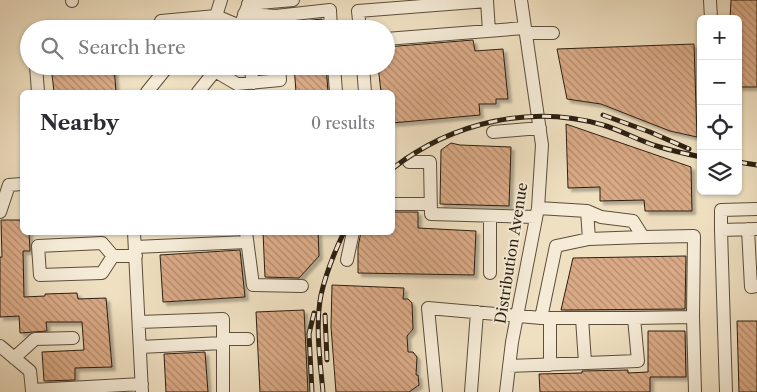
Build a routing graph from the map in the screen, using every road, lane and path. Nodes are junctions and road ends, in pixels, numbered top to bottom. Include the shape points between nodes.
1 (221, 0) edge
2 (293, 0) edge
3 (521, 0) edge
4 (710, 0) edge
5 (244, 15) edge
6 (711, 15) edge
7 (216, 16) junction
8 (172, 20) edge
9 (273, 20) edge
10 (331, 20) edge
11 (359, 20) edge
12 (490, 31) junction
13 (526, 31) junction
14 (553, 33) dead end
15 (395, 38) edge
16 (37, 75) edge
17 (161, 75) edge
18 (212, 75) edge
19 (225, 75) edge
20 (251, 75) edge
21 (280, 75) edge
22 (335, 75) edge
23 (364, 75) edge
24 (252, 83) junction
25 (38, 90) edge
26 (149, 90) edge
27 (200, 90) edge
28 (336, 90) edge
29 (365, 90) edge
30 (540, 128) junction
31 (493, 132) dead end
32 (409, 162) dead end
33 (20, 184) edge
34 (395, 204) edge
35 (430, 204) junction
36 (757, 209) edge
37 (587, 211) junction
38 (0, 212) edge
39 (537, 212) junction
40 (490, 216) junction
41 (753, 229) edge
42 (721, 230) junction
43 (134, 235) edge
44 (352, 235) edge
45 (246, 237) edge
46 (643, 237) junction
47 (589, 239) junction
48 (135, 251) junction
49 (114, 256) junction
50 (347, 260) dead end
51 (490, 273) dead end
52 (302, 286) dead end
53 (757, 286) edge
54 (477, 312) junction
55 (518, 315) junction
56 (693, 317) junction
57 (545, 318) junction
58 (582, 318) junction
59 (634, 318) junction
60 (139, 322) junction
61 (73, 338) dead end
62 (248, 339) dead end
63 (223, 341) junction
64 (0, 346) edge
65 (140, 347) junction
66 (14, 358) junction
67 (585, 364) junction
68 (550, 365) junction
69 (510, 366) junction
70 (142, 388) edge
71 (32, 391) edge
72 (223, 392) edge
73 (436, 392) edge
74 (471, 392) edge
75 (506, 392) edge
76 (695, 392) edge
77 (726, 392) edge

1 - 7 street
2 - 5 street
3 - 13 street, Distribution Avenue
4 - 6 street
5 - 7 street
5 - 9 street
7 - 8 street
9 - 10 street via 330,10
11 - 12 street via 358,11 487,1
12 - 13 street
12 - 15 street
13 - 14 street
13 - 30 street, Distribution Avenue
16 - 25 street
17 - 26 street
18 - 27 street
19 - 24 street via 236,84
20 - 24 street
21 - 24 street via 280,80
22 - 28 street
23 - 29 street
30 - 31 street
30 - 39 street, Distribution Avenue via 542,145
32 - 35 street via 430,162
33 - 38 street via 9,184
34 - 35 street
35 - 40 street via 431,214
36 - 42 street via 721,210
37 - 39 street
37 - 46 street via 601,217 633,221
37 - 47 street
39 - 40 street
39 - 55 street, Distribution Avenue
40 - 51 street
41 - 42 street
41 - 53 street via 751,287
42 - 77 street
43 - 48 street
44 - 50 street
45 - 48 street
45 - 52 street via 252,285
46 - 47 street
46 - 56 street via 694,236
47 - 57 street via 556,246
48 - 49 street
48 - 60 street
49 - 49 street via 102,243 38,246 40,275 102,273
54 - 55 street
54 - 73 street via 428,308
54 - 74 street
55 - 57 street
55 - 69 street, Distribution Avenue
56 - 59 street
56 - 76 street
57 - 58 street
57 - 68 street
58 - 59 street
58 - 67 street
59 - 67 street via 638,361
60 - 63 street via 223,319
60 - 65 street
61 - 66 street via 35,339
62 - 63 street
63 - 65 street
63 - 72 street
64 - 66 street
65 - 70 street
66 - 71 street via 30,371
67 - 68 street
68 - 69 street
69 - 75 street, Distribution Avenue
70 - 71 street

